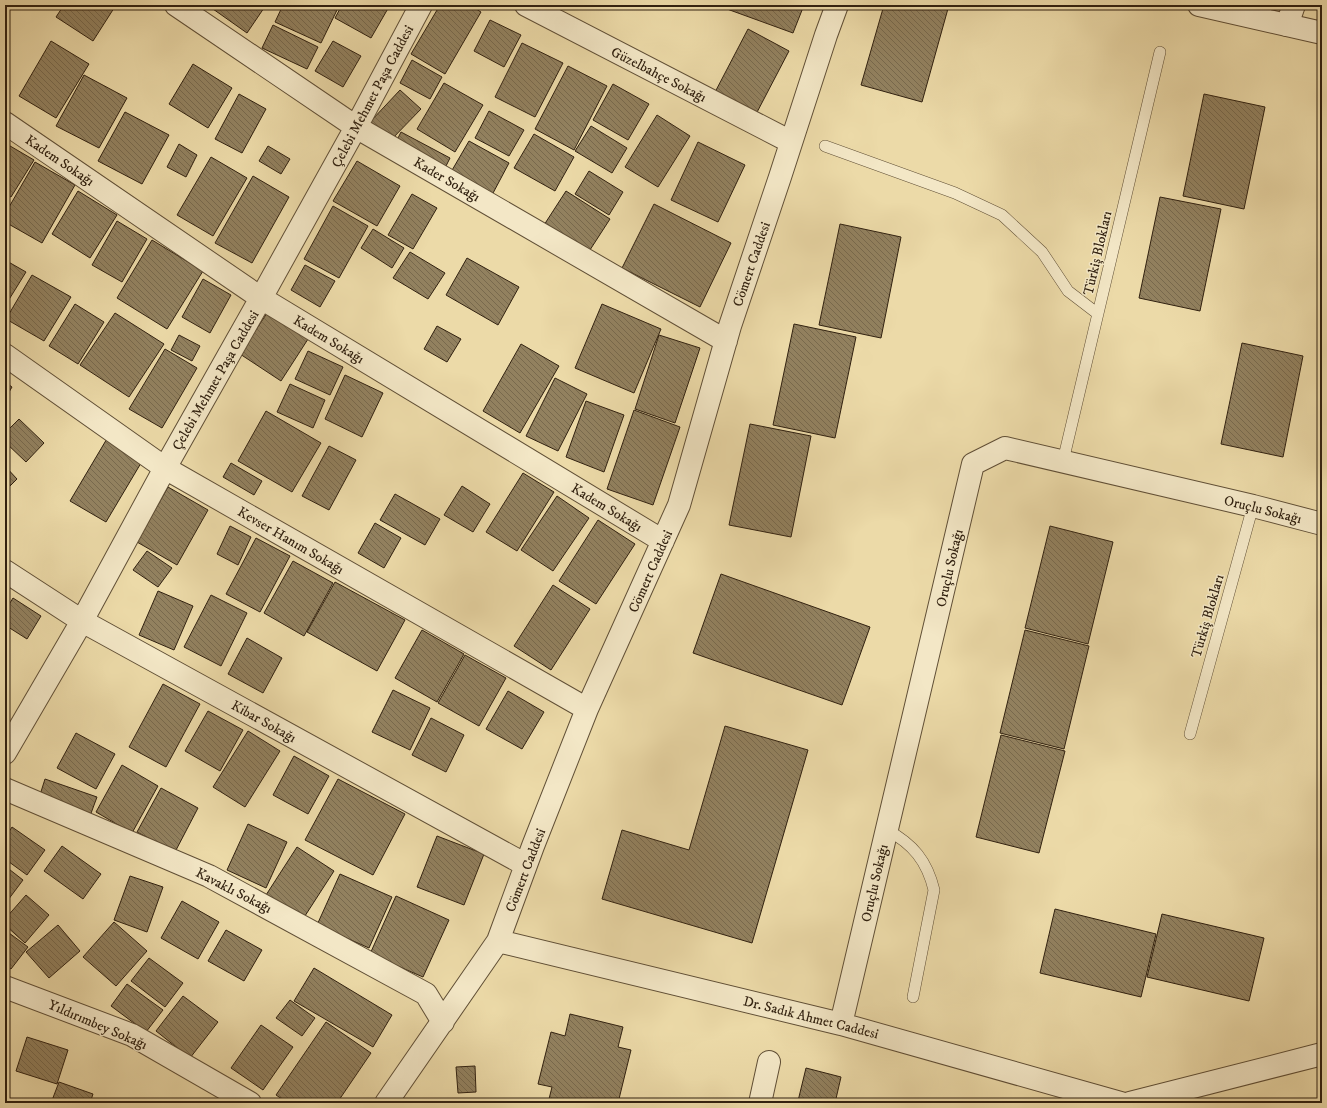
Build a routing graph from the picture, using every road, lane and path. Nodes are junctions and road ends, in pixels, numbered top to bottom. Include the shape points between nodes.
1 (176, 5) edge
2 (421, 5) edge
3 (526, 5) edge
4 (837, 5) edge
5 (1199, 5) edge
6 (1291, 15) edge
7 (1322, 33) edge
8 (1160, 52) dead end
9 (5, 123) edge
10 (356, 127) junction
11 (791, 142) junction
12 (826, 146) dead end
13 (261, 298) junction
14 (1098, 314) junction
15 (726, 341) junction
16 (5, 355) edge
17 (1063, 461) junction
18 (165, 468) junction
19 (1253, 506) junction
20 (1322, 524) edge
21 (663, 541) junction
22 (5, 571) edge
23 (82, 621) junction
24 (587, 710) junction
25 (1190, 734) dead end
26 (5, 753) edge
27 (5, 789) edge
28 (887, 830) junction
29 (526, 865) junction
30 (498, 941) junction
31 (5, 987) edge
32 (913, 997) dead end
33 (443, 1022) junction
34 (841, 1024) junction
35 (1322, 1054) edge
36 (769, 1062) dead end
37 (250, 1103) edge
38 (386, 1103) edge
39 (760, 1103) edge
40 (1121, 1103) edge
41 (1130, 1103) edge

1 - 10 street, Kader Sokağı
2 - 10 street, Çelebi Mehmet Paşa Caddesi
3 - 11 street, Güzelbahçe Sokağı
4 - 11 street, Cömert Caddesi
5 - 6 street
6 - 7 street
8 - 14 lane, Türkiş Blokları
9 - 13 street, Kadem Sokağı
10 - 13 street, Çelebi Mehmet Paşa Caddesi
10 - 15 street, Kader Sokağı
11 - 15 street, Cömert Caddesi
12 - 14 lane via 955,193 1002,215 1042,252 1068,291
13 - 18 street, Çelebi Mehmet Paşa Caddesi
13 - 21 street, Kadem Sokağı
14 - 17 lane, Türkiş Blokları
15 - 21 street, Cömert Caddesi via 679,505
16 - 18 street, Kevser Hanım Sokağı
17 - 19 street, Oruçlu Sokağı
17 - 28 street, Oruçlu Sokağı via 1005,448 973,464
18 - 23 street, Çelebi Mehmet Paşa Caddesi
18 - 24 street, Kevser Hanım Sokağı
19 - 20 street, Oruçlu Sokağı
19 - 25 lane, Türkiş Blokları
21 - 24 street, Cömert Caddesi
22 - 23 street, Kibar Sokağı
23 - 26 street, Çelebi Mehmet Paşa Caddesi
23 - 29 street, Kibar Sokağı
24 - 29 street, Cömert Caddesi
27 - 33 street, Kavaklı Sokağı via 209,876 426,994
28 - 32 lane via 910,844 919,855 926,865 934,890
28 - 34 street, Oruçlu Sokağı
29 - 30 street, Cömert Caddesi
30 - 33 street, Cömert Caddesi
30 - 34 street, Dr. Sadık Ahmet Caddesi
31 - 37 street, Yıldırımbey Sokağı via 132,1035
33 - 38 street, Cömert Caddesi
34 - 40 street, Dr. Sadık Ahmet Caddesi
35 - 41 street
36 - 39 street

